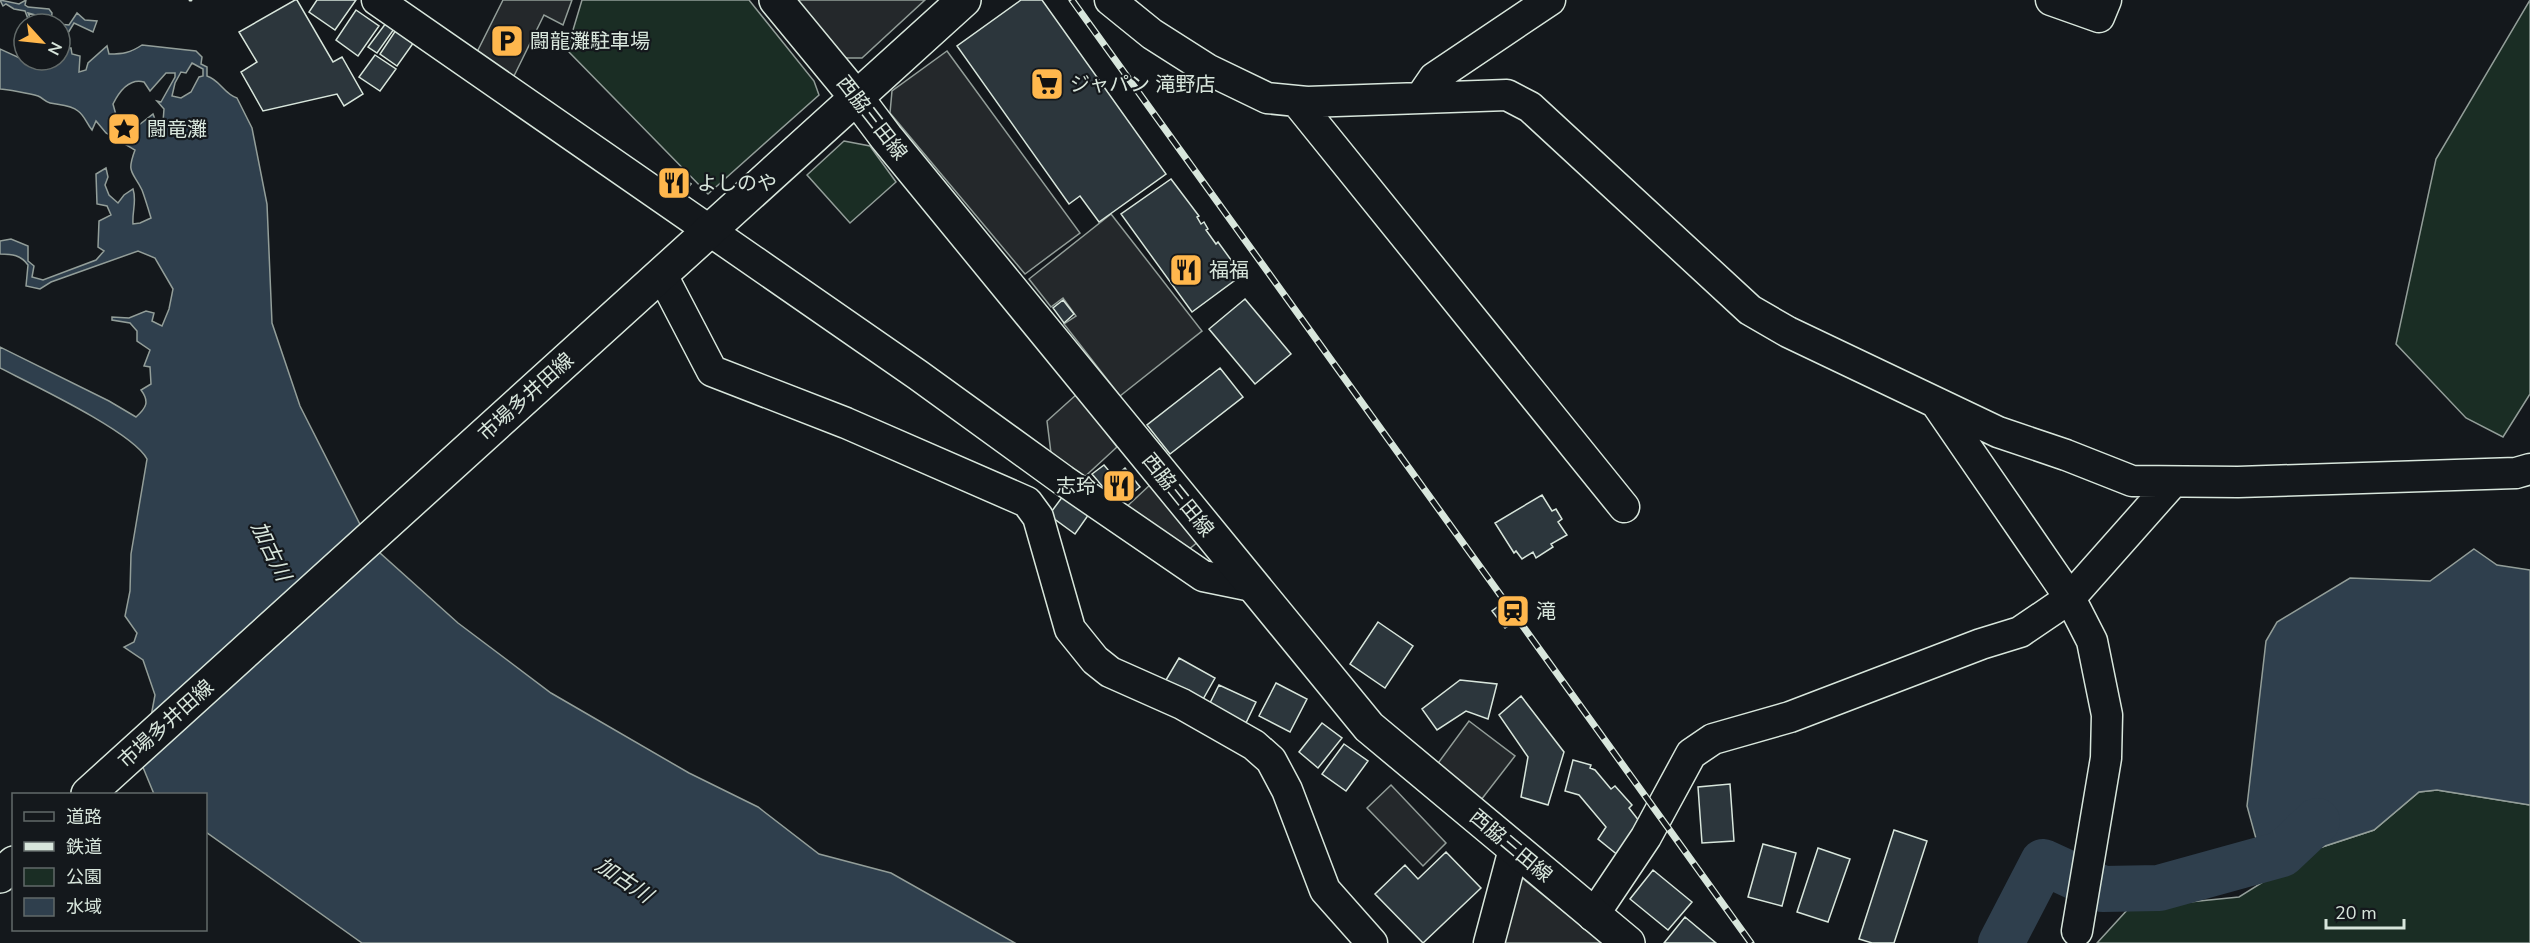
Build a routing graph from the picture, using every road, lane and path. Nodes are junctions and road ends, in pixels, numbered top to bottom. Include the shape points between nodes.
1 (377, 0) edge
2 (776, 0) edge
3 (964, 0) edge
4 (1110, 0) edge
5 (1550, 0) edge
6 (2051, 0) edge
7 (2106, 0) edge
8 (856, 97) junction
9 (1421, 98) junction
10 (1297, 102) junction
11 (710, 232) junction
12 (662, 275) junction
13 (1936, 403) junction
14 (2530, 469) edge
15 (2172, 483) junction
16 (1624, 507) dead end
17 (1252, 586) junction
18 (2070, 598) junction
19 (90, 793) edge
20 (1514, 849) junction
21 (12, 865) edge
22 (0, 876) edge
23 (1593, 916) junction
24 (2077, 931) dead end
25 (1372, 943) edge
26 (1489, 943) edge
27 (1628, 943) edge

1 - 11 street
2 - 8 main road, 西脇三田線
3 - 8 main road, 市場多井田線
4 - 10 street via 1152,34 1207,69 1267,98
5 - 9 street via 1434,78
6 - 7 street via 2099,17
8 - 11 main road, 市場多井田線
8 - 17 main road, 西脇三田線
9 - 10 street
9 - 13 street via 1507,95 1530,107 1750,310
10 - 16 street
11 - 12 main road, 市場多井田線
11 - 17 street via 1203,576
12 - 19 main road, 市場多井田線
12 - 25 street via 712,371 846,423 1027,502 1038,517 1070,629 1110,672 1182,704 1254,745 1271,760 1287,790 1324,890
13 - 15 street via 1998,432 2132,481
13 - 18 street
14 - 15 street via 2516,473
15 - 18 street
17 - 20 main road, 西脇三田線 via 1369,727
18 - 23 street via 2020,632 1790,717 1713,739 1691,754 1646,837
18 - 24 street via 2092,641 2107,715 2106,758
20 - 23 main road, 西脇三田線
20 - 26 street
21 - 22 main road
23 - 27 main road, 西脇三田線

